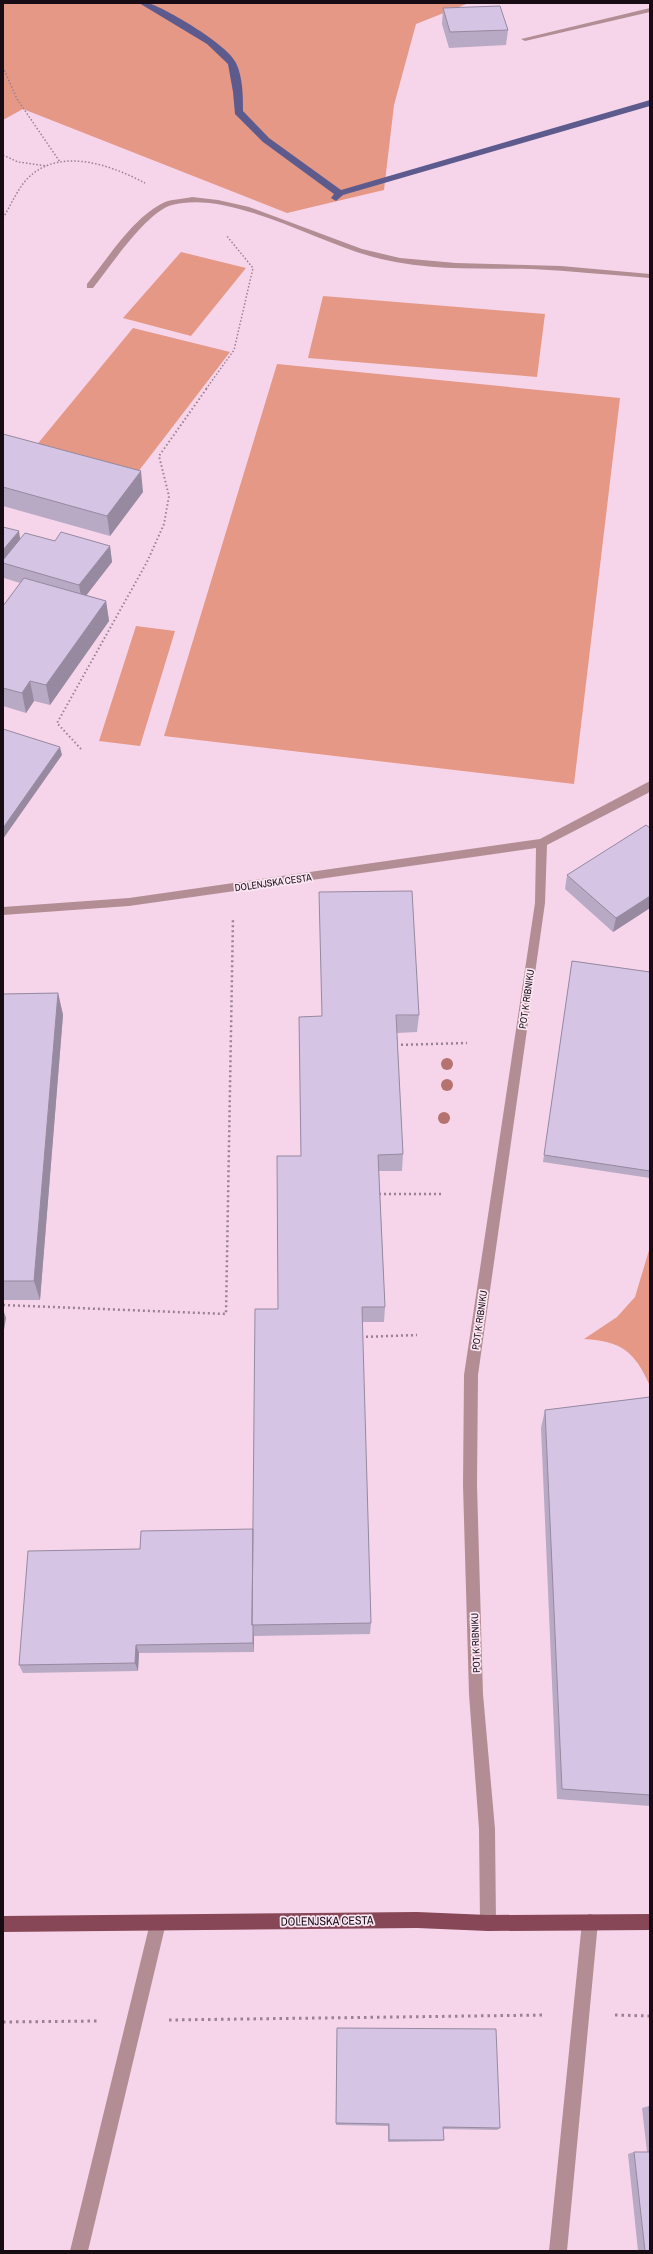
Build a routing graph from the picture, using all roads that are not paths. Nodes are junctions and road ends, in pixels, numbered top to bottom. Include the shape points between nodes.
1 (650, 10) edge
2 (525, 39) dead end
3 (650, 276) edge
4 (90, 286) dead end
5 (650, 785) edge
6 (542, 843) junction
7 (3, 911) edge
8 (590, 1922) junction
9 (650, 1922) edge
10 (158, 1923) junction
11 (488, 1923) junction
12 (3, 1924) edge
13 (79, 2251) edge
14 (558, 2251) edge

1 - 2 street
3 - 4 street via 562,268 424,263 382,257 238,206 197,199 168,203 149,214
5 - 6 street
6 - 7 street, DOLENJSKA CESTA via 129,902
6 - 11 street, POT K RIBNIKU via 540,902 471,1375 470,1486 476,1686 487,1829
8 - 9 main road, DOLENJSKA CESTA
8 - 11 main road, DOLENJSKA CESTA
8 - 14 street
10 - 11 main road, DOLENJSKA CESTA via 417,1920
10 - 12 main road, DOLENJSKA CESTA
10 - 13 street

